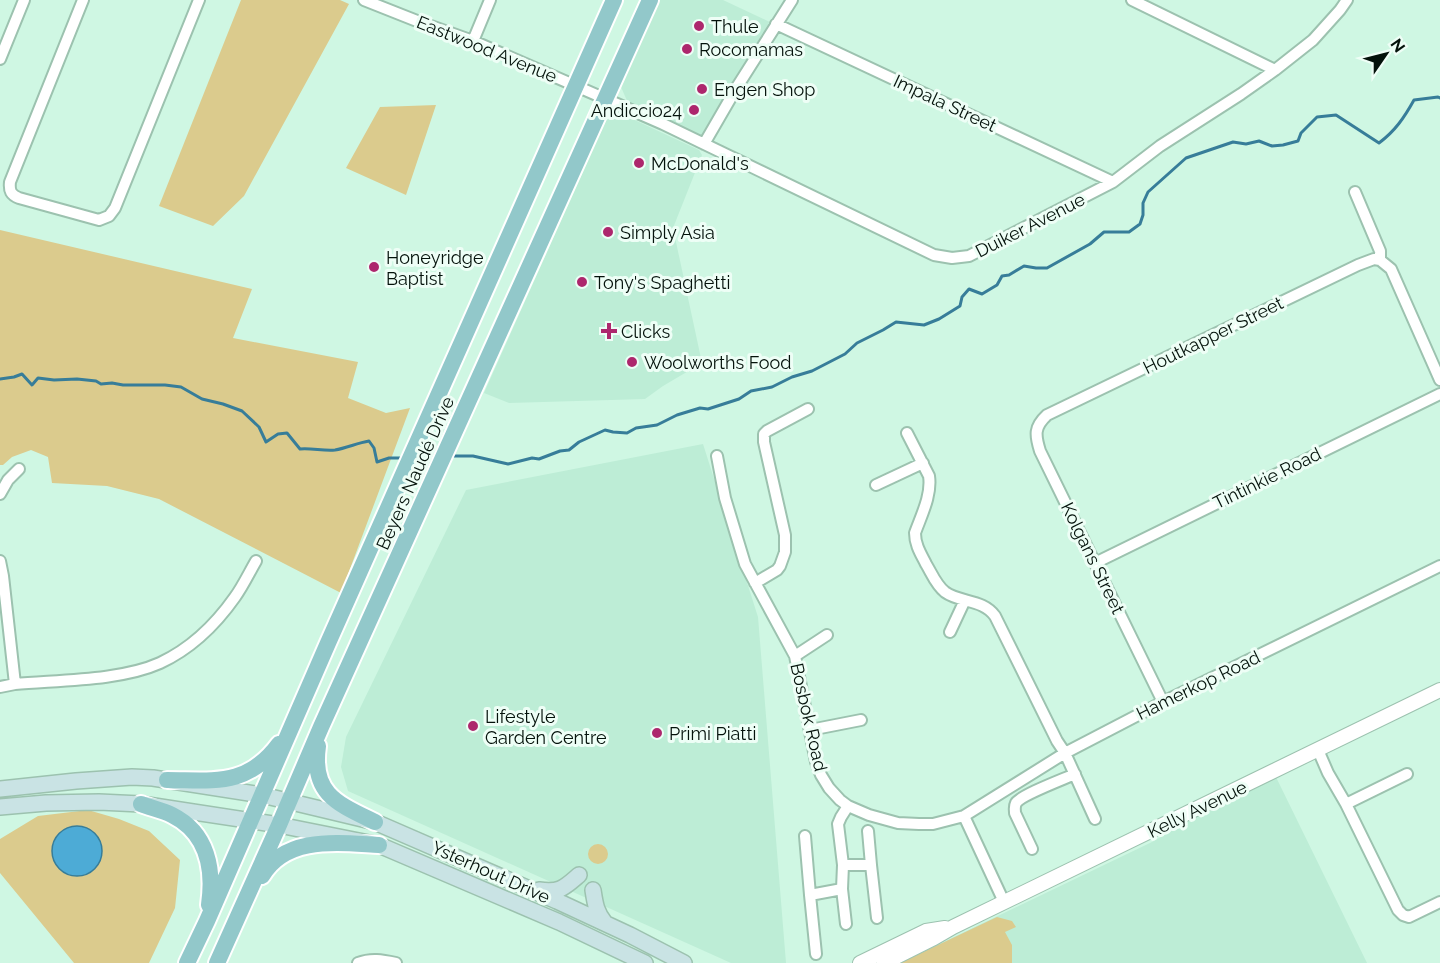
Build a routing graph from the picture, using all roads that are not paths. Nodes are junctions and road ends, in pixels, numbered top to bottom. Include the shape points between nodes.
1 (24, 0) edge
2 (83, 0) edge
3 (199, 0) edge
4 (364, 0) edge
5 (490, 0) edge
6 (614, 0) edge
7 (650, 0) edge
8 (792, 0) edge
9 (1132, 0) edge
10 (1347, 0) edge
11 (776, 24) junction
12 (473, 41) junction
13 (0, 59) edge
14 (1275, 70) junction
15 (577, 85) junction
16 (605, 98) junction
17 (704, 144) junction
18 (1113, 182) junction
19 (1355, 192) dead end
20 (1380, 260) junction
21 (1440, 380) edge
22 (1440, 394) edge
23 (808, 409) dead end
24 (1047, 415) joint
25 (907, 433) dead end
26 (717, 456) dead end
27 (922, 463) junction
28 (19, 469) dead end
29 (876, 485) dead end
30 (0, 494) edge
31 (0, 561) edge
32 (256, 561) dead end
33 (1095, 563) junction
34 (1440, 566) edge
35 (755, 583) junction
36 (965, 600) junction
37 (950, 632) dead end
38 (828, 635) dead end
39 (795, 656) junction
40 (15, 684) junction
41 (0, 687) edge
42 (1440, 690) edge
43 (1163, 702) junction
44 (296, 719) junction
45 (861, 720) dead end
46 (321, 727) junction
47 (810, 730) junction
48 (1318, 750) junction
49 (1065, 753) junction
50 (1075, 774) junction
51 (1407, 774) dead end
52 (167, 780) junction
53 (0, 789) edge
54 (262, 795) junction
55 (290, 801) junction
56 (141, 804) junction
57 (1346, 804) junction
58 (848, 806) junction
59 (0, 807) edge
60 (964, 816) junction
61 (1095, 819) dead end
62 (251, 821) junction
63 (375, 822) junction
64 (279, 825) junction
65 (868, 831) dead end
66 (805, 836) dead end
67 (379, 845) junction
68 (1032, 849) dead end
69 (843, 865) junction
70 (871, 865) junction
71 (579, 875) dead end
72 (528, 888) junction
73 (842, 889) junction
74 (593, 890) dead end
75 (810, 895) junction
76 (1004, 902) junction
77 (1440, 902) edge
78 (877, 918) dead end
79 (207, 921) junction
80 (236, 921) junction
81 (606, 924) junction
82 (846, 924) dead end
83 (953, 927) junction
84 (816, 954) dead end
85 (864, 962) edge
86 (188, 963) edge
87 (217, 963) edge
88 (358, 963) edge
89 (396, 963) edge
90 (645, 963) edge
91 (684, 963) edge
92 (884, 963) edge

1 - 13 street
2 - 3 street via 9,188 19,198 99,219 109,216 115,208
4 - 12 street, Eastwood Avenue
5 - 12 street
6 - 15 main road, Beyers Naudé Drive
7 - 16 main road, Beyers Naudé Drive
8 - 11 street
9 - 14 street
10 - 14 street, Duiker Avenue via 1313,40
11 - 17 street
11 - 18 street, Impala Street
12 - 15 street, Eastwood Avenue
14 - 18 street, Duiker Avenue
15 - 16 street, Duiker Avenue
15 - 44 main road, Beyers Naudé Drive
16 - 17 street, Duiker Avenue
16 - 46 main road, Beyers Naudé Drive
17 - 18 street, Duiker Avenue via 934,255 952,258 969,256
19 - 20 street via 1380,251
20 - 21 street via 1391,269
20 - 24 street, Houtkapper Street via 1358,265
22 - 33 street, Tintinkie Road
23 - 35 street via 764,434 785,534 785,552 777,570
24 - 33 street, Kolgans Street via 1037,427 1037,442
25 - 27 street
26 - 35 street, Bosbok Road via 735,535
27 - 29 street
27 - 36 street via 930,476 930,486 915,533 916,543 937,584 948,594
28 - 30 street
31 - 40 street
32 - 40 street via 235,597 206,631 160,663 117,675
33 - 43 street, Kolgans Street
34 - 43 street, Hamerkop Road
35 - 39 street, Bosbok Road
36 - 37 street
36 - 49 street via 987,607 995,616
38 - 39 street
39 - 47 street, Bosbok Road
40 - 41 street
42 - 48 street, Kelly Avenue
43 - 49 street, Hamerkop Road
44 - 52 main road via 270,756 242,775
44 - 54 main road, Beyers Naudé Drive
45 - 47 street
46 - 55 main road, Beyers Naudé Drive
46 - 63 main road via 316,766 326,792 336,802
47 - 58 street, Bosbok Road via 821,776
48 - 57 street
48 - 76 street, Kelly Avenue
49 - 50 street
49 - 60 street, Hamerkop Road
50 - 61 street
50 - 68 street via 1017,802 1015,813
51 - 57 street
52 - 53 main road, Ysterhout Drive via 132,777
52 - 54 main road, Ysterhout Drive
54 - 55 main road, Ysterhout Drive
54 - 62 main road, Beyers Naudé Drive
55 - 63 main road, Ysterhout Drive
55 - 64 main road, Beyers Naudé Drive
56 - 59 main road, Ysterhout Drive via 46,803
56 - 62 main road, Ysterhout Drive
56 - 79 main road via 173,815 199,838 211,873
57 - 77 street via 1398,910 1409,917
58 - 60 street, Bosbok Road via 898,823 933,824
58 - 69 street via 838,824
60 - 76 street
62 - 64 main road, Ysterhout Drive
62 - 79 main road, Beyers Naudé Drive
63 - 72 main road, Ysterhout Drive
64 - 67 main road, Ysterhout Drive
64 - 80 main road, Beyers Naudé Drive
65 - 70 street
66 - 75 street
67 - 80 main road via 325,842 286,853 265,870
67 - 90 main road, Ysterhout Drive
69 - 70 street
69 - 73 street
70 - 78 street
71 - 72 main road via 558,891
72 - 81 main road, Ysterhout Drive
73 - 75 street
73 - 82 street
74 - 81 main road via 595,908
75 - 84 street
76 - 83 street, Kelly Avenue
79 - 86 main road, Beyers Naudé Drive
80 - 87 main road, Beyers Naudé Drive
81 - 91 main road, Ysterhout Drive
83 - 85 street, Kelly Avenue via 926,932
83 - 92 street, Kelly Avenue
88 - 89 street via 373,959

